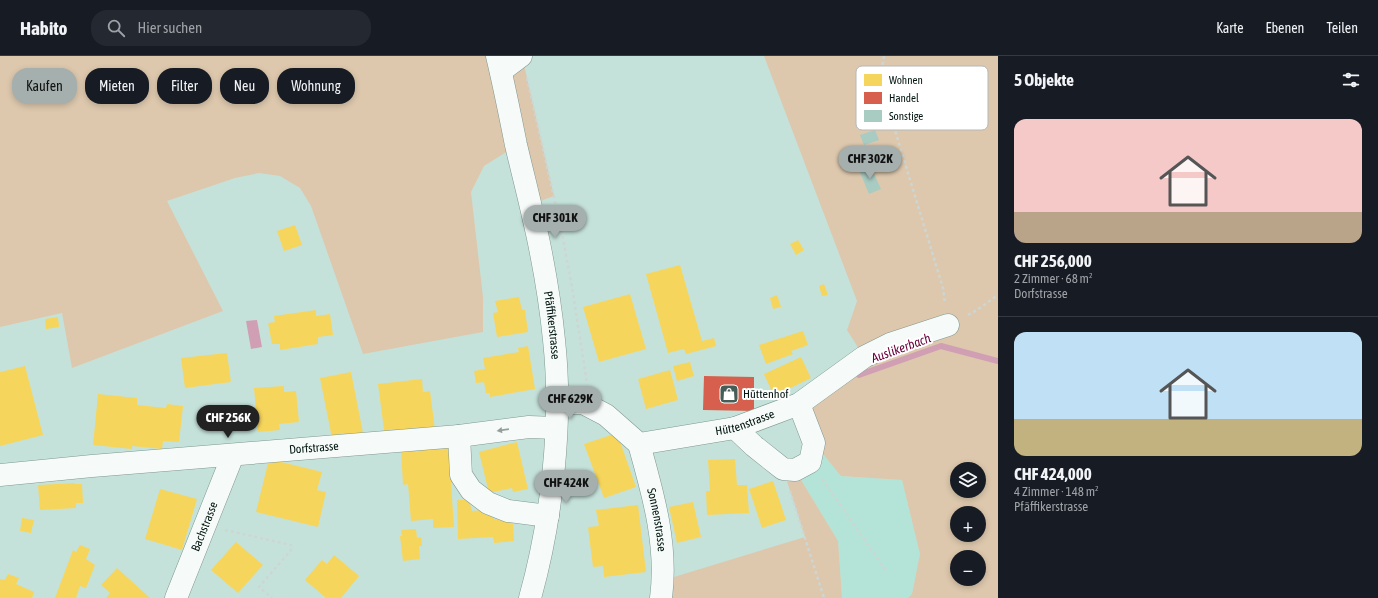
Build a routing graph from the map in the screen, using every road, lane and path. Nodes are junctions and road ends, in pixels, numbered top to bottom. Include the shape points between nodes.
1 (521, 56) edge
2 (884, 56) edge
3 (499, 63) edge
4 (882, 66) edge
5 (895, 130) edge
6 (998, 295) edge
7 (948, 325) junction
8 (556, 403) junction
9 (799, 404) junction
10 (556, 428) junction
11 (735, 428) junction
12 (459, 436) junction
13 (639, 444) junction
14 (233, 455) junction
15 (810, 462) junction
16 (783, 469) junction
17 (0, 476) edge
18 (548, 516) junction
19 (205, 525) junction
20 (887, 572) dead end
21 (176, 598) edge
22 (272, 598) edge
23 (530, 598) edge
24 (661, 598) edge
25 (824, 598) edge

1 - 3 street
2 - 4 path
3 - 8 street, Pfäffikerstrasse via 548,290 554,342
5 - 7 path via 943,288
6 - 7 path via 977,310
7 - 9 street, Hüttenstrasse via 890,344 864,357
8 - 10 street, Pfäffikerstrasse
8 - 13 street via 583,403 606,415
9 - 11 street, Hüttenstrasse
9 - 15 street via 814,442
10 -> 12 street, Dorfstrasse via 529,427
10 - 18 street, Pfäffikerstrasse
11 - 13 street, Hüttenstrasse
11 - 16 street
12 - 14 street, Dorfstrasse
12 - 18 street via 461,475 471,490 488,503 508,511
13 - 24 street, Sonnenstrasse via 654,500 663,550 664,580
14 - 17 street, Dorfstrasse
14 - 19 street, Bachstrasse
15 - 16 street via 794,470
15 - 20 path
16 - 25 path
18 - 23 street, Pfäffikerstrasse
19 - 21 street, Bachstrasse
19 - 22 path via 291,545 292,549 259,587

